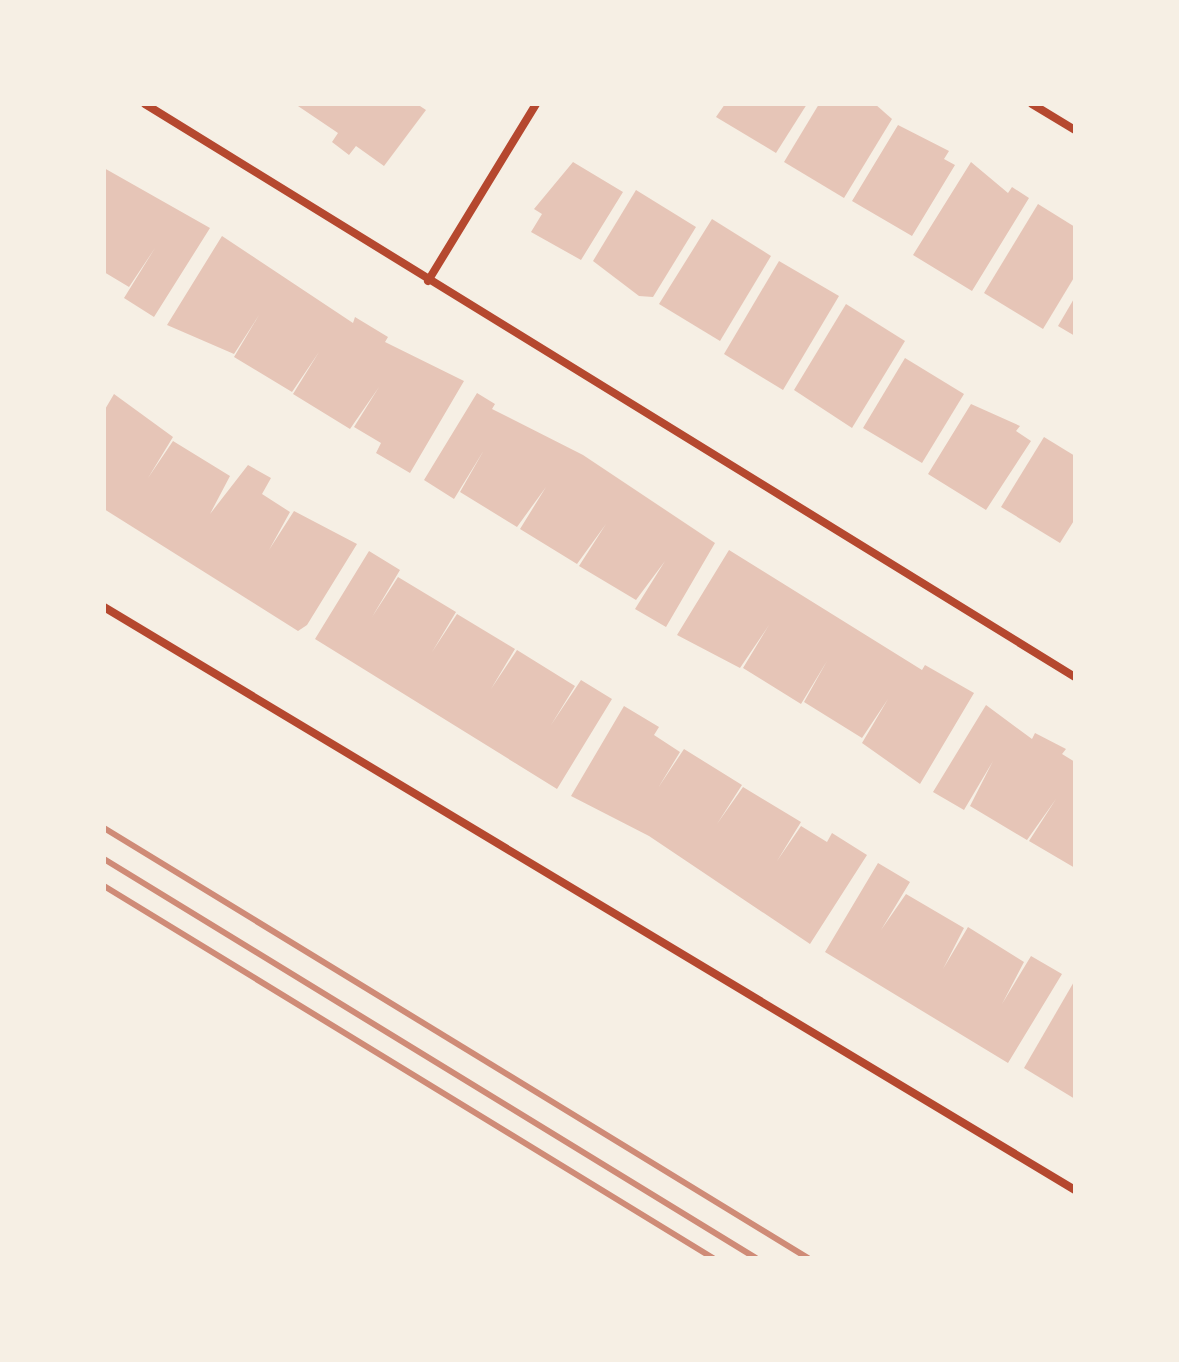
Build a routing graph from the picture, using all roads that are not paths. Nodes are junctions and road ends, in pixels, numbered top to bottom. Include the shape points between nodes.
1 (145, 104) edge
2 (536, 104) edge
3 (1032, 104) edge
4 (1075, 130) edge
5 (428, 281) junction
6 (104, 607) edge
7 (1075, 677) edge
8 (1075, 1190) edge

1 - 5 street
2 - 5 street
3 - 4 street
5 - 7 street
6 - 8 street

